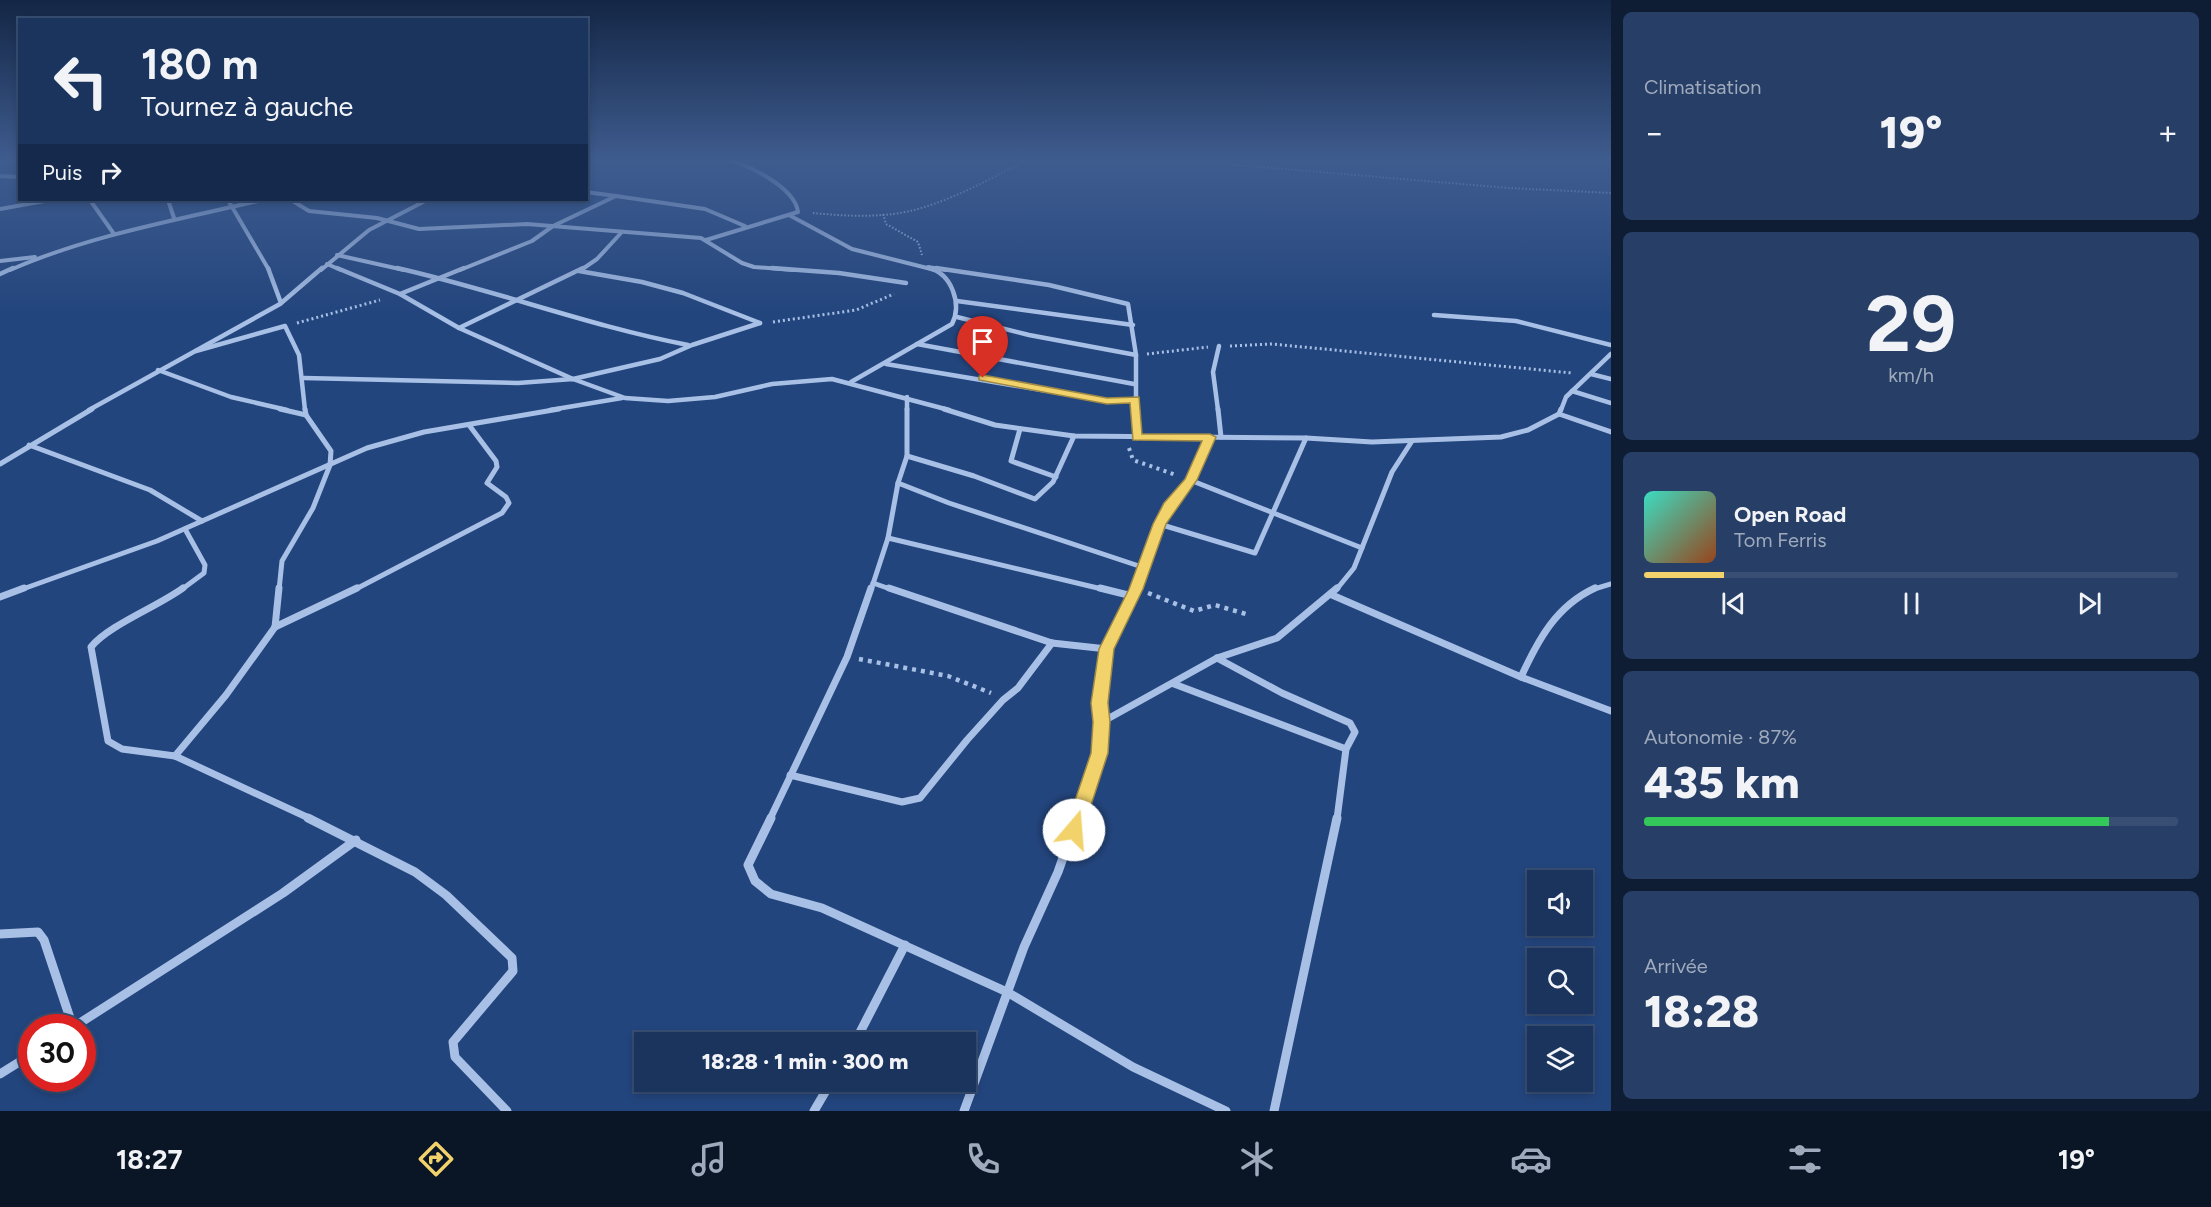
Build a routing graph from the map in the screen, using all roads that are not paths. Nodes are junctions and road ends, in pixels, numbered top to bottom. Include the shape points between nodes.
1 (98, 211) edge
2 (172, 211) edge
3 (212, 211) edge
4 (234, 211) edge
5 (309, 211) edge
6 (406, 211) edge
7 (585, 211) edge
8 (709, 211) edge
9 (798, 211) edge
10 (789, 215) junction
11 (174, 218) junction
12 (387, 221) junction
13 (554, 226) junction
14 (745, 226) junction
15 (621, 233) junction
16 (114, 234) junction
17 (706, 240) junction
18 (337, 255) junction
19 (42, 256) junction
20 (0, 261) edge
21 (327, 264) junction
22 (928, 267) junction
23 (579, 271) junction
24 (0, 274) edge
25 (441, 278) junction
26 (906, 283) dead end
27 (400, 294) junction
28 (515, 298) junction
29 (957, 301) junction
30 (281, 303) junction
31 (1434, 315) dead end
32 (957, 317) junction
33 (1132, 325) junction
34 (459, 328) junction
35 (916, 344) junction
36 (692, 345) junction
37 (1611, 345) edge
38 (1219, 346) road end
39 (196, 351) junction
40 (1611, 354) edge
41 (1136, 355) junction
42 (886, 364) junction
43 (158, 370) junction
44 (1591, 374) junction
45 (304, 378) junction
46 (1611, 379) edge
47 (573, 380) junction
48 (852, 382) junction
49 (1134, 384) junction
50 (1572, 392) junction
51 (907, 397) junction
52 (625, 398) junction
53 (1135, 399) junction
54 (1611, 403) edge
55 (1559, 414) junction
56 (306, 415) junction
57 (469, 425) junction
58 (1020, 429) junction
59 (1611, 432) edge
60 (1074, 436) junction
61 (1210, 437) junction
62 (1221, 437) junction
63 (1137, 438) junction
64 (1306, 438) junction
65 (1412, 441) junction
66 (29, 445) junction
67 (907, 456) junction
68 (0, 464) edge
69 (330, 465) junction
70 (1056, 477) junction
71 (1191, 480) junction
72 (898, 483) junction
73 (1272, 514) junction
74 (202, 521) junction
75 (1159, 524) junction
76 (184, 529) junction
77 (888, 538) junction
78 (1362, 548) junction
79 (1142, 567) junction
80 (873, 583) junction
81 (1611, 584) edge
82 (1134, 592) junction
83 (1332, 595) junction
84 (0, 597) edge
85 (275, 627) junction
86 (1052, 643) junction
87 (1107, 649) junction
88 (1217, 658) junction
89 (1521, 677) junction
90 (1174, 684) junction
91 (1611, 711) edge
92 (1102, 722) junction
93 (1346, 749) junction
94 (175, 756) junction
95 (790, 776) junction
96 (356, 840) junction
97 (0, 933) edge
98 (905, 945) junction
99 (1007, 992) junction
100 (68, 1014) edge
101 (92, 1014) edge
102 (860, 1032) edge
103 (18, 1063) edge
104 (0, 1074) edge
105 (825, 1092) edge
106 (507, 1111) edge
107 (814, 1111) edge
108 (964, 1111) edge
109 (1226, 1111) edge
110 (1274, 1111) edge

1 - 16 street
2 - 11 street
3 - 11 street
4 - 30 street via 272,275
5 - 12 street
6 - 12 street
7 - 13 street
8 - 14 street
9 - 10 street
10 - 14 street
10 - 22 street via 852,249
11 - 16 street
12 - 13 street via 436,230 501,224
12 - 18 street
13 - 15 street
13 - 25 street via 532,241
14 - 17 street
15 - 17 street
15 - 23 street via 597,260
16 - 19 street
17 - 26 street via 754,267
18 - 21 street
18 - 25 street
19 - 20 street
19 - 24 street
21 - 27 street
21 - 30 street via 307,286
22 - 29 street via 941,273
22 - 33 street via 1114,299 1131,308
23 - 28 street
23 - 36 street via 683,293 760,323
25 - 27 street
25 - 28 street
27 - 34 street
28 - 34 street
28 - 36 street via 622,332
29 - 32 street
29 - 33 street
30 - 39 street
31 - 37 street via 1516,321
32 - 35 street via 942,332
32 - 41 street
33 - 41 street
34 - 47 street
35 - 42 street
35 - 49 street
36 - 47 street via 660,359
38 - 62 street via 1214,372
39 - 43 street
39 - 45 street via 285,326 296,344
40 - 44 street
41 - 49 street
42 - 48 street
42 - 53 street via 1107,401
43 - 56 street via 231,397
43 - 66 street
44 - 46 street
44 - 50 street
45 - 47 street via 506,383
45 - 56 street
47 - 52 street
48 - 51 street
48 - 52 street via 797,381 715,397 668,401
49 - 53 street
50 - 54 street
50 - 55 street
51 - 58 street
51 - 67 street
52 - 57 street
53 - 63 street
55 - 59 street
55 - 65 street via 1528,430 1500,437
56 - 69 street via 331,451
57 - 69 street via 397,439
57 - 85 street via 496,461 497,467 487,483 509,503 502,513
58 - 60 street
58 - 70 street via 1011,461
60 - 63 street
60 - 70 street
61 - 62 street
61 - 63 street
61 - 71 street
62 - 64 street
64 - 65 street
64 - 73 street
65 - 78 street via 1392,472
66 - 68 street
66 - 74 street via 150,490
67 - 70 street via 1035,499 1047,491
67 - 72 street
69 - 74 street
69 - 85 street via 313,508 282,561
71 - 73 street
71 - 75 street
72 - 77 street
72 - 79 street
73 - 75 street via 1257,551 1251,554
73 - 78 street
74 - 76 street
75 - 79 street
76 - 84 street
76 - 94 street via 205,566 204,573 161,604 99,638 91,647 108,741 122,749
77 - 80 street
77 - 82 street
78 - 83 street via 1354,568
79 - 82 street
80 - 86 street
80 - 95 street via 847,657
81 - 89 street via 1580,592 1566,605 1533,650
82 - 87 street
83 - 88 street via 1277,638
83 - 89 street
85 - 94 street
86 - 87 street
86 - 95 street via 1018,688 1003,700 920,798 902,802
87 - 92 street via 1100,703
88 - 90 street
88 - 93 street via 1350,723 1355,732
89 - 91 street
90 - 92 street
90 - 93 street
92 - 99 street via 1099,753 1074,830
93 - 110 street via 1341,796
94 - 96 street
95 - 98 street via 748,865 754,881 771,894 822,908
96 - 101 street via 283,893
96 - 106 street via 446,895 512,958 513,971 453,1042 452,1050
97 - 100 street via 38,932 50,952
98 - 99 street
98 - 102 street
99 - 108 street
99 - 109 street via 1133,1067
103 - 104 street
105 - 107 street

